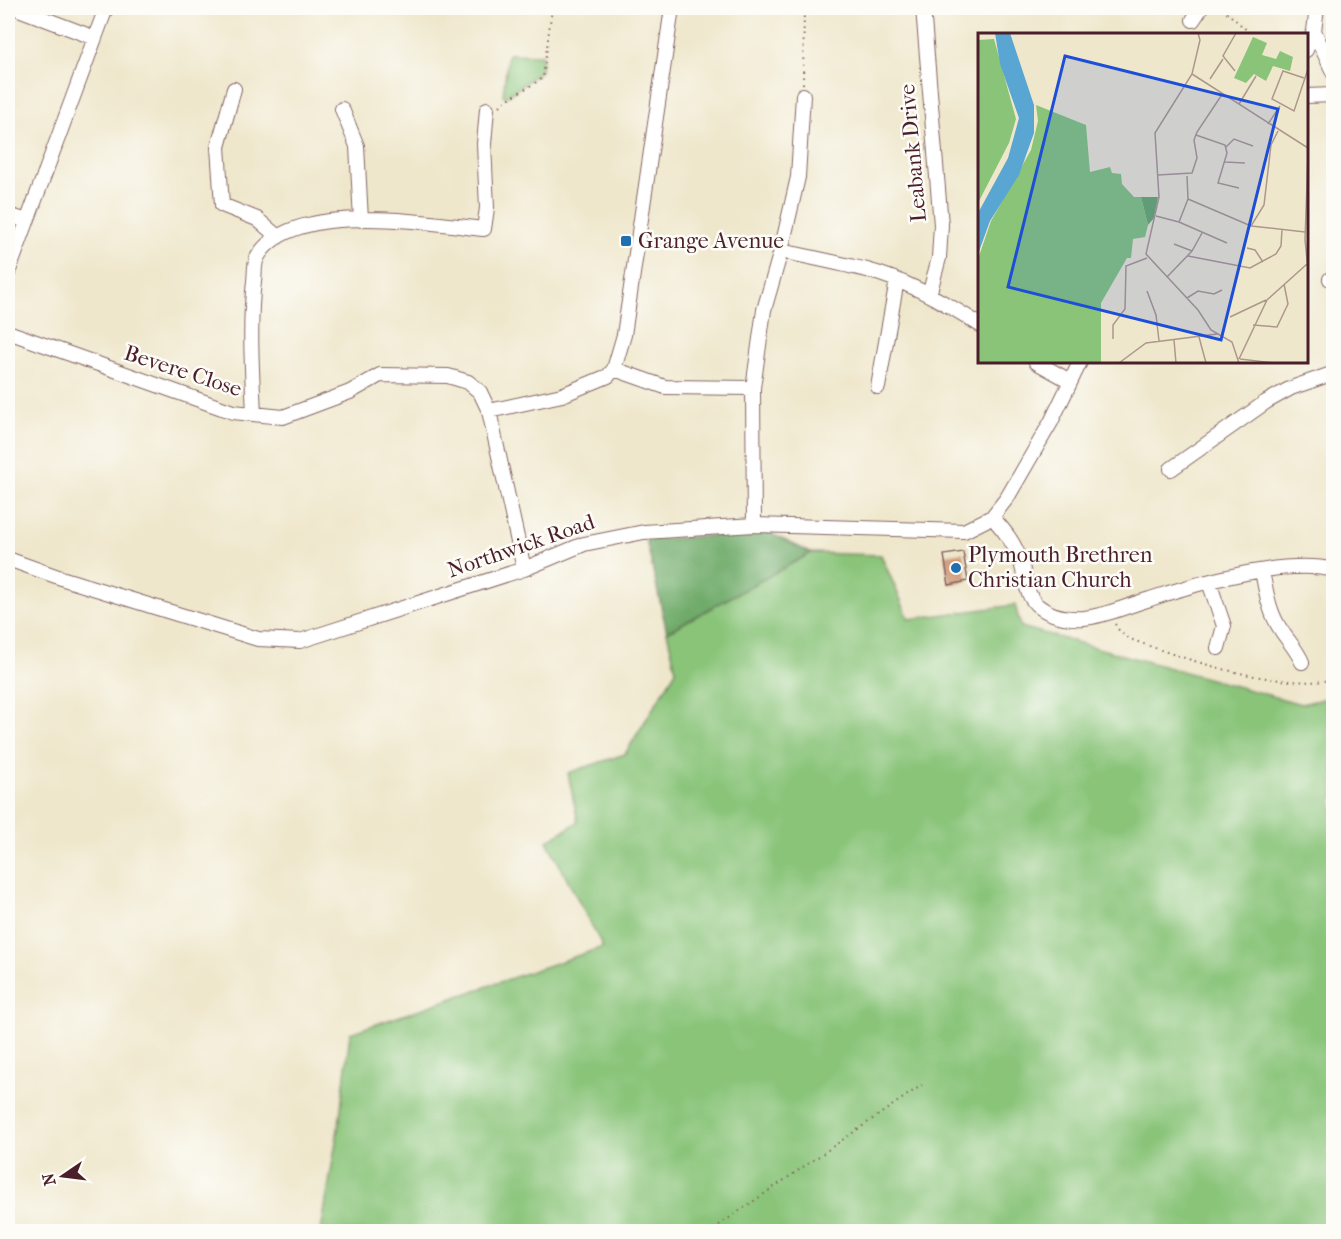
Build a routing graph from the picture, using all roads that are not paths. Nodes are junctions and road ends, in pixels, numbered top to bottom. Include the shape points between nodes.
1 (16, 8) edge
2 (106, 8) edge
3 (672, 8) edge
4 (923, 8) edge
5 (1201, 8) edge
6 (1317, 8) edge
7 (1193, 20) dead end
8 (1314, 31) junction
9 (94, 38) junction
10 (1308, 45) edge
11 (1334, 74) edge
12 (234, 89) dead end
13 (803, 95) road end
14 (1334, 95) edge
15 (1308, 96) edge
16 (342, 109) dead end
17 (487, 109) road end
18 (8, 215) edge
19 (362, 220) junction
20 (27, 221) junction
21 (278, 237) junction
22 (781, 251) junction
23 (8, 273) edge
24 (897, 280) junction
25 (929, 295) junction
26 (978, 323) edge
27 (8, 332) edge
28 (1038, 363) edge
29 (1079, 363) edge
30 (614, 369) junction
31 (1334, 373) edge
32 (1070, 381) junction
33 (878, 387) dead end
34 (753, 388) junction
35 (489, 411) junction
36 (254, 414) junction
37 (1171, 469) dead end
38 (992, 518) junction
39 (754, 525) junction
40 (8, 559) edge
41 (524, 569) junction
42 (1334, 570) edge
43 (1263, 571) junction
44 (1209, 582) junction
45 (1218, 648) dead end
46 (1302, 662) dead end

1 - 9 street
2 - 9 street
3 - 30 street via 624,334
4 - 25 street, Leabank Drive via 941,225 939,258
5 - 7 street
6 - 8 street
8 - 10 street
8 - 11 street
9 - 20 street
12 - 21 street via 218,147 222,205 257,219
13 - 22 street via 798,177
14 - 15 street
16 - 19 street via 357,146
17 - 19 street via 484,229
18 - 20 street
19 - 21 street via 312,222
20 - 23 street
21 - 36 street via 269,242 256,260 250,315
22 - 24 street
22 - 34 street via 764,310
24 - 25 street
24 - 33 street
25 - 26 street
27 - 36 street, Bevere Close via 233,412
28 - 32 street
29 - 32 street, Northwick Road
30 - 34 street via 665,387
30 - 35 street via 608,376 562,395
31 - 37 street via 1291,388 1266,402
32 - 38 street, Northwick Road via 1051,422
34 - 39 street
35 - 36 street, Bevere Close via 480,392 468,382 448,376 380,375 350,392 282,417
35 - 41 street, Bevere Close
38 - 39 street, Northwick Road via 964,531
38 - 44 street via 1013,544 1022,564 1024,584 1035,603 1048,613 1086,618
39 - 41 street, Northwick Road via 644,532 584,544
40 - 41 street, Northwick Road via 258,639 300,641
42 - 43 street via 1302,566
43 - 44 street
43 - 46 street via 1280,629
44 - 45 street via 1224,626

